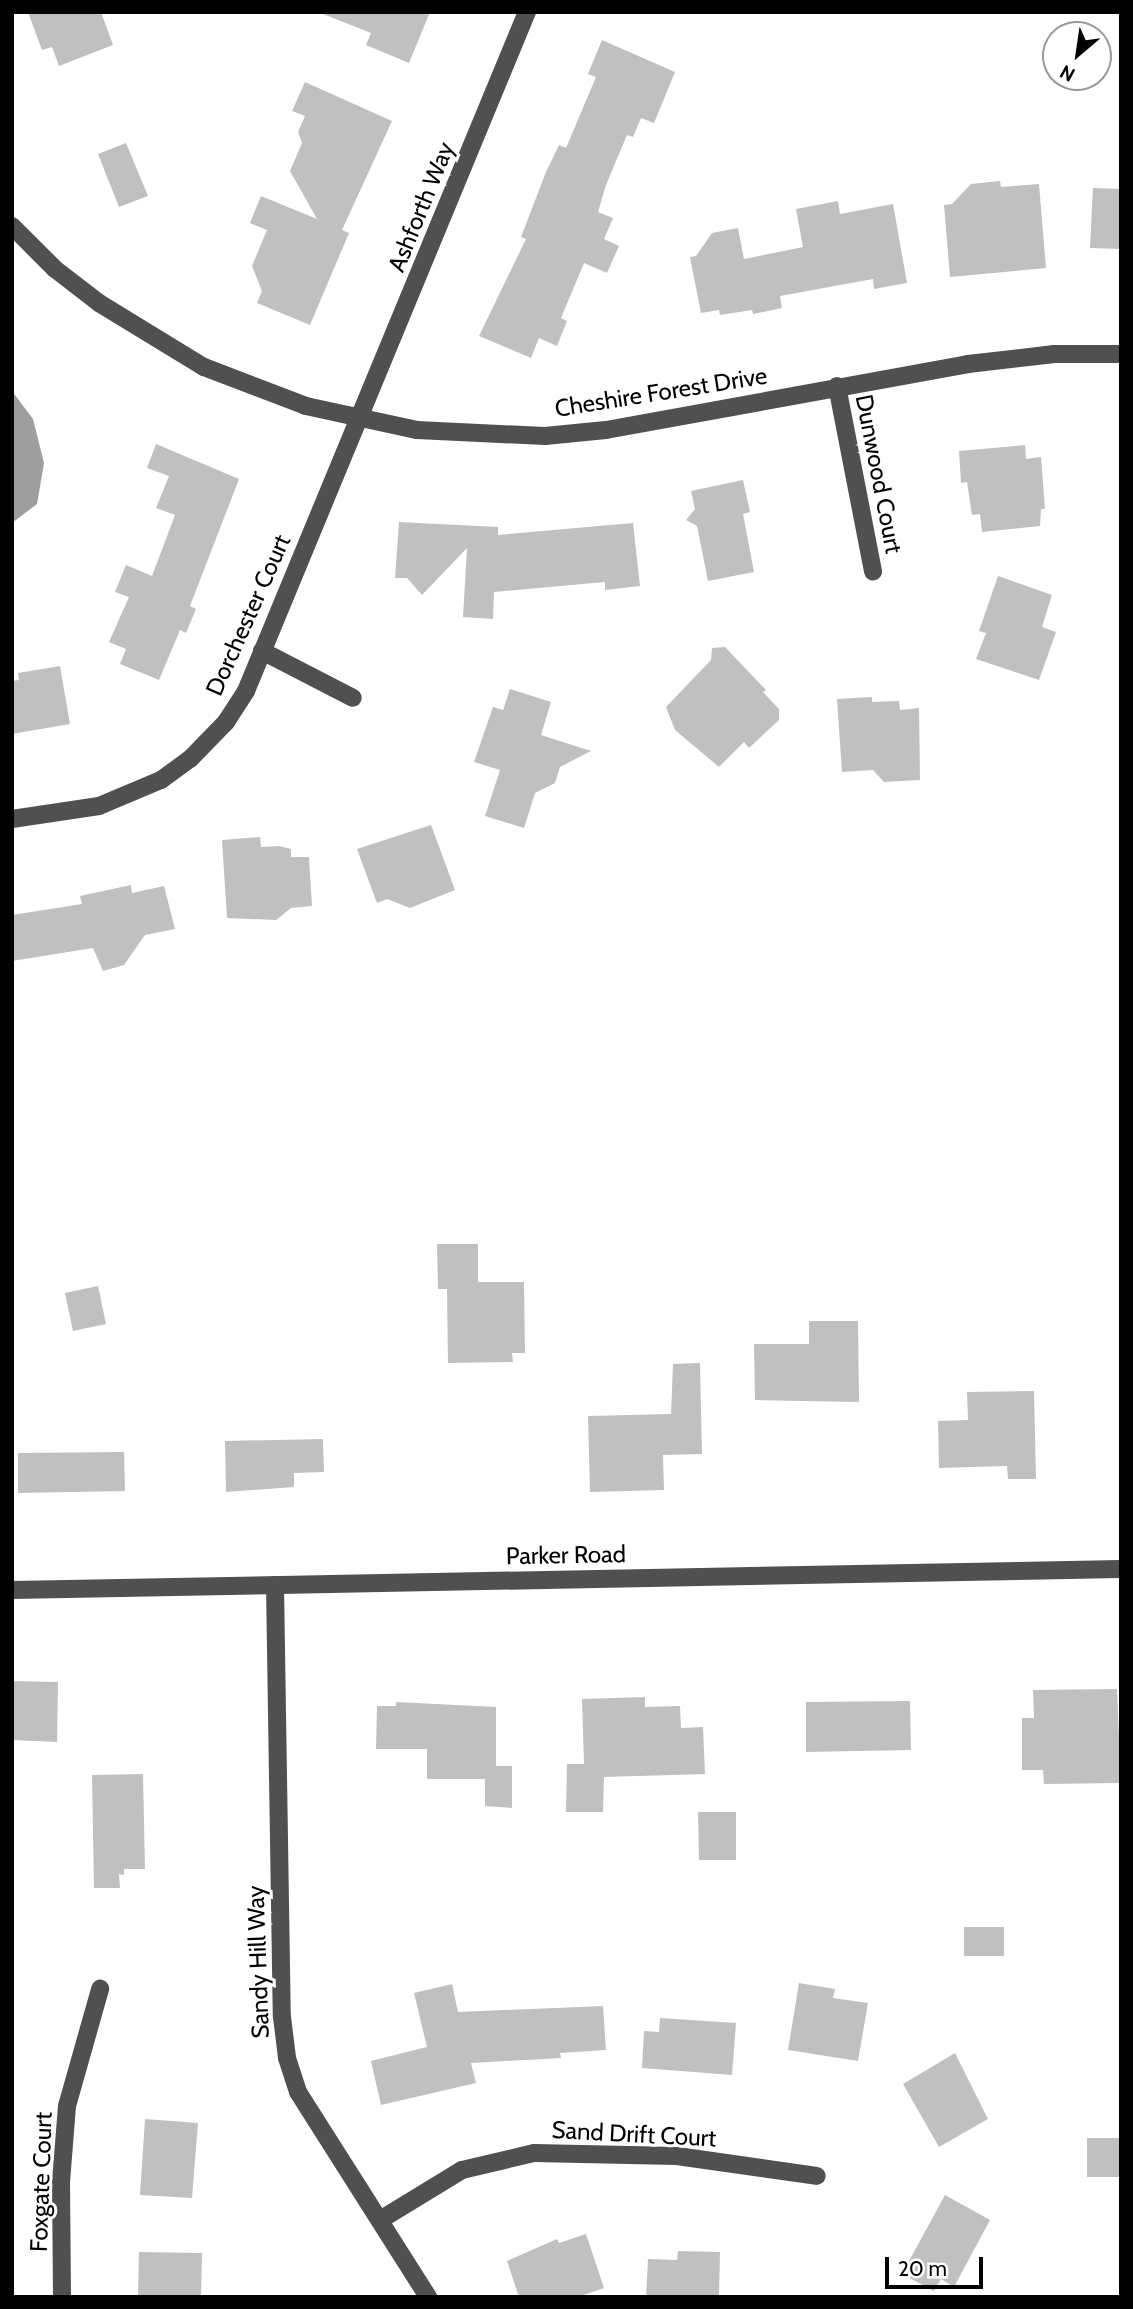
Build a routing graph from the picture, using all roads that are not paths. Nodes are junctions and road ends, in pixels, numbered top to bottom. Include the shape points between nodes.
1 (527, 12) edge
2 (12, 226) edge
3 (1121, 354) edge
4 (837, 386) junction
5 (360, 420) junction
6 (873, 572) dead end
7 (262, 651) junction
8 (354, 698) dead end
9 (12, 819) edge
10 (1121, 1569) edge
11 (275, 1585) junction
12 (12, 1590) edge
13 (100, 1989) dead end
14 (817, 2176) dead end
15 (380, 2220) junction
16 (62, 2297) edge
17 (428, 2297) edge

1 - 5 street, Ashforth Way
2 - 5 street, Cheshire Forest Drive via 55,269 99,303 204,367 306,406
3 - 4 street, Cheshire Forest Drive via 1054,354 968,363
4 - 5 street, Cheshire Forest Drive via 606,430 545,436 458,434
4 - 6 street, Dunwood Court
5 - 7 street, Dorchester Court
7 - 8 street
7 - 9 street, Dorchester Court via 246,691 226,722 190,759 161,780 99,806
10 - 11 street, Parker Road
11 - 12 street, Parker Road
11 - 15 street, Sandy Hill Way via 282,2017 287,2058 298,2092
13 - 16 street, Foxgate Court via 67,2106 61,2182
14 - 15 street, Sand Drift Court via 677,2156 534,2153 462,2170
15 - 17 street, Sandy Hill Way

